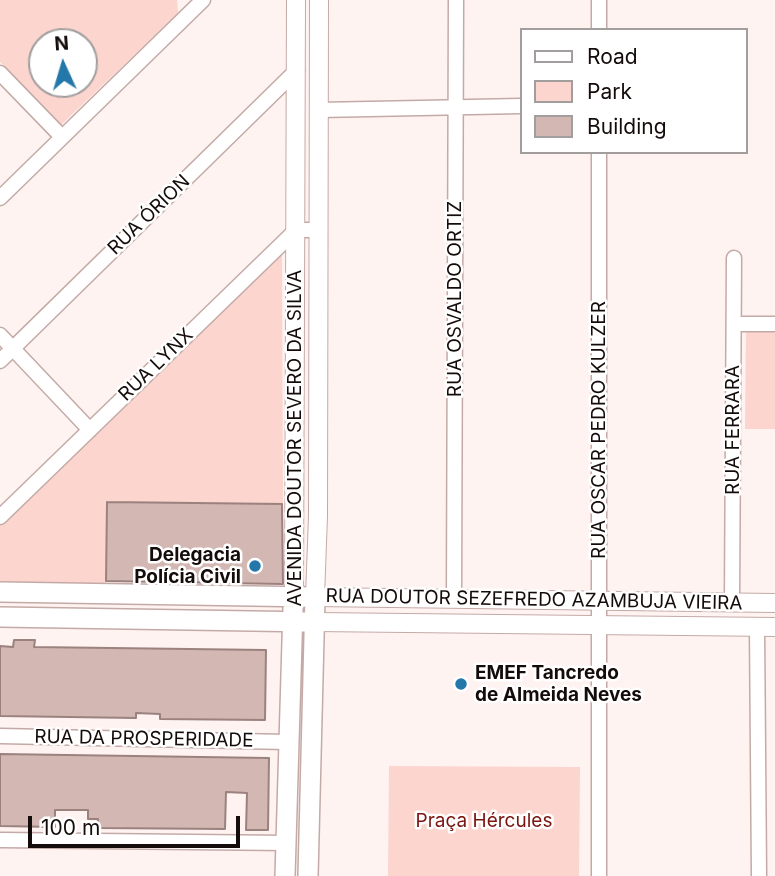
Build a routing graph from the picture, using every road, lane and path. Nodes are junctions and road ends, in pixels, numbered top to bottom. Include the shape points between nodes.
1 (203, 0) edge
2 (296, 0) edge
3 (319, 0) edge
4 (456, 0) edge
5 (599, 0) edge
6 (190, 6) edge
7 (599, 28) edge
8 (297, 70) junction
9 (0, 73) edge
10 (520, 106) edge
11 (456, 108) junction
12 (319, 110) junction
13 (62, 137) junction
14 (599, 154) edge
15 (0, 198) edge
16 (296, 230) junction
17 (318, 230) junction
18 (734, 258) dead end
19 (734, 324) junction
20 (775, 324) edge
21 (0, 335) edge
22 (12, 349) junction
23 (0, 361) edge
24 (90, 430) junction
25 (296, 516) junction
26 (318, 516) junction
27 (0, 517) edge
28 (0, 593) edge
29 (144, 594) junction
30 (293, 596) junction
31 (315, 597) junction
32 (454, 599) junction
33 (599, 601) junction
34 (732, 603) junction
35 (775, 603) edge
36 (0, 617) edge
37 (142, 619) junction
38 (293, 621) junction
39 (315, 622) junction
40 (599, 625) junction
41 (757, 627) junction
42 (775, 627) edge
43 (0, 736) edge
44 (287, 743) junction
45 (0, 840) edge
46 (286, 843) junction
47 (285, 876) edge
48 (308, 876) edge
49 (599, 876) edge
50 (759, 876) edge

1 - 6 street
2 - 8 street, AVENIDA DOUTOR SEVERO DA SILVA
3 - 12 street, AVENIDA DOUTOR SEVERO DA SILVA
4 - 11 street, RUA OSVALDO ORTIZ
5 - 7 street
6 - 13 street
8 - 16 street, AVENIDA DOUTOR SEVERO DA SILVA
8 - 22 street, RUA ÓRION
9 - 13 street
10 - 11 street
11 - 12 street
11 - 32 street, RUA OSVALDO ORTIZ
12 - 17 street, AVENIDA DOUTOR SEVERO DA SILVA
13 - 15 street
14 - 33 street, RUA OSCAR PEDRO KULZER
16 - 17 street
16 - 24 street, RUA LYNX
16 - 25 street, AVENIDA DOUTOR SEVERO DA SILVA
17 - 26 street, AVENIDA DOUTOR SEVERO DA SILVA
18 - 19 street, RUA FERRARA
19 - 20 street
19 - 34 street, RUA FERRARA
21 - 22 street
22 - 23 street, RUA ÓRION
22 - 24 street
24 - 27 street, RUA LYNX
25 - 26 street
25 - 30 street, AVENIDA DOUTOR SEVERO DA SILVA
26 - 31 street, AVENIDA DOUTOR SEVERO DA SILVA
28 - 29 main road, RUA DOUTOR SEZEFREDO AZAMBUJA VIEIRA
29 - 30 main road, RUA DOUTOR SEZEFREDO AZAMBUJA VIEIRA
29 - 37 main road
30 - 31 main road, RUA DOUTOR SEZEFREDO AZAMBUJA VIEIRA
30 - 38 main road, AVENIDA DOUTOR SEVERO DA SILVA
31 - 32 street, RUA DOUTOR SEZEFREDO AZAMBUJA VIEIRA
31 - 39 main road, AVENIDA DOUTOR SEVERO DA SILVA
32 - 33 street, RUA DOUTOR SEZEFREDO AZAMBUJA VIEIRA
33 - 34 street, RUA DOUTOR SEZEFREDO AZAMBUJA VIEIRA
33 - 40 street, RUA OSCAR PEDRO KULZER
34 - 35 street, RUA DOUTOR SEZEFREDO AZAMBUJA VIEIRA
36 - 37 main road, RUA DOUTOR SEZEFREDO AZAMBUJA VIEIRA
37 - 38 main road, RUA DOUTOR SEZEFREDO AZAMBUJA VIEIRA
38 - 39 main road, RUA DOUTOR SEZEFREDO AZAMBUJA VIEIRA
38 - 44 main road, AVENIDA DOUTOR SEVERO DA SILVA
39 - 40 street, RUA DOUTOR SEZEFREDO AZAMBUJA VIEIRA
39 - 48 main road, AVENIDA DOUTOR SEVERO DA SILVA
40 - 41 street, RUA DOUTOR SEZEFREDO AZAMBUJA VIEIRA
40 - 49 street, RUA OSCAR PEDRO KULZER
41 - 42 street, RUA DOUTOR SEZEFREDO AZAMBUJA VIEIRA
41 - 50 street
43 - 44 street, RUA DA PROSPERIDADE
44 - 46 main road, AVENIDA DOUTOR SEVERO DA SILVA
45 - 46 street
46 - 47 main road, AVENIDA DOUTOR SEVERO DA SILVA

